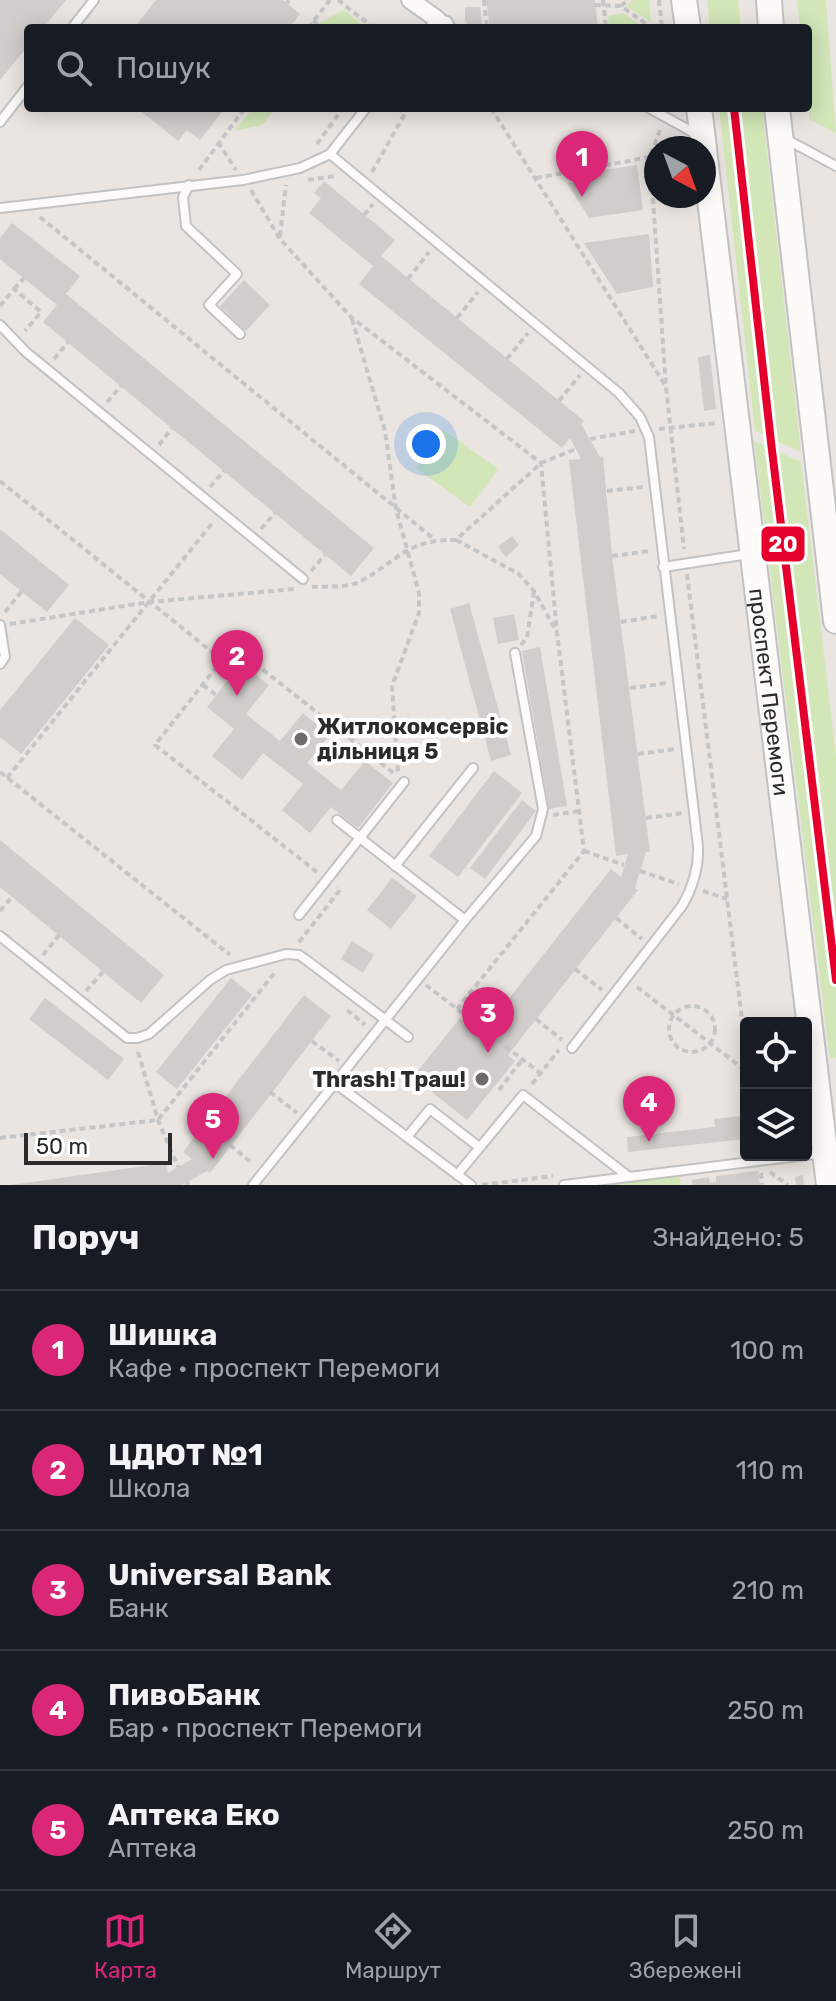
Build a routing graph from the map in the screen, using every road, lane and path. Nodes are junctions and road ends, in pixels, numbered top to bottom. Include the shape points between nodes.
1 (94, 0) edge
2 (330, 0) edge
3 (338, 0) edge
4 (410, 0) edge
5 (484, 0) edge
6 (628, 0) edge
7 (659, 0) edge
8 (684, 0) edge
9 (769, 0) edge
10 (782, 0) edge
11 (604, 3) edge
12 (595, 5) dead end
13 (621, 6) junction
14 (313, 21) junction
15 (433, 23) edge
16 (75, 24) edge
17 (311, 24) edge
18 (317, 24) edge
19 (369, 24) edge
20 (487, 24) edge
21 (606, 24) edge
22 (646, 24) edge
23 (662, 24) edge
24 (687, 24) edge
25 (771, 24) edge
26 (784, 24) edge
27 (24, 91) edge
28 (242, 112) edge
29 (363, 112) edge
30 (406, 112) edge
31 (494, 112) edge
32 (655, 112) edge
33 (699, 112) edge
34 (777, 112) edge
35 (791, 112) edge
36 (665, 118) junction
37 (0, 122) edge
38 (780, 135) junction
39 (658, 136) edge
40 (690, 136) edge
41 (702, 136) edge
42 (330, 154) junction
43 (644, 158) edge
44 (836, 166) edge
45 (285, 171) junction
46 (536, 178) junction
47 (366, 183) junction
48 (189, 185) junction
49 (0, 208) edge
50 (654, 208) edge
51 (711, 208) edge
52 (35, 213) dead end
53 (364, 215) dead end
54 (431, 249) dead end
55 (24, 278) dead end
56 (408, 279) dead end
57 (14, 289) junction
58 (480, 289) dead end
59 (0, 306) edge
60 (351, 317) junction
61 (457, 318) dead end
62 (520, 322) dead end
63 (0, 325) edge
64 (240, 334) dead end
65 (22, 335) dead end
66 (68, 342) dead end
67 (507, 359) dead end
68 (53, 360) dead end
69 (572, 364) dead end
70 (121, 386) dead end
71 (666, 387) junction
72 (559, 401) dead end
73 (106, 404) dead end
74 (721, 423) dead end
75 (172, 428) dead end
76 (671, 428) junction
77 (640, 431) junction
78 (590, 439) dead end
79 (157, 447) dead end
80 (576, 449) dead end
81 (541, 463) junction
82 (224, 471) dead end
83 (0, 481) edge
84 (208, 489) dead end
85 (607, 491) dead end
86 (647, 499) dead end
87 (396, 509) junction
88 (220, 513) junction
89 (275, 513) dead end
90 (259, 531) dead end
91 (434, 539) junction
92 (456, 540) junction
93 (408, 548) junction
94 (653, 550) dead end
95 (753, 553) junction
96 (325, 555) dead end
97 (612, 556) dead end
98 (686, 564) junction
99 (663, 567) junction
100 (306, 576) joint
101 (311, 587) dead end
102 (296, 589) dead end
103 (22, 591) dead end
104 (534, 591) junction
105 (149, 602) junction
106 (5, 612) dead end
107 (661, 615) dead end
108 (836, 621) edge
109 (621, 622) dead end
110 (0, 625) edge
111 (557, 633) junction
112 (515, 653) joint
113 (222, 660) junction
114 (0, 664) edge
115 (668, 670) dead end
116 (669, 683) junction
117 (203, 685) junction
118 (630, 688) dead end
119 (216, 695) dead end
120 (671, 696) dead end
121 (676, 736) dead end
122 (677, 749) junction
123 (638, 754) dead end
124 (679, 762) dead end
125 (473, 768) dead end
126 (0, 772) edge
127 (7, 778) junction
128 (401, 780) junction
129 (684, 800) dead end
130 (579, 811) junction
131 (685, 813) junction
132 (543, 817) junction
133 (646, 818) dead end
134 (337, 820) dead end
135 (687, 824) dead end
136 (360, 838) junction
137 (584, 851) junction
138 (624, 865) dead end
139 (395, 866) junction
140 (686, 876) dead end
141 (327, 880) junction
142 (679, 893) dead end
143 (12, 897) dead end
144 (0, 911) edge
145 (299, 915) dead end
146 (616, 918) dead end
147 (465, 920) junction
148 (652, 931) dead end
149 (59, 935) dead end
150 (0, 936) edge
151 (289, 954) junction
152 (42, 956) dead end
153 (242, 965) junction
154 (575, 969) dead end
155 (103, 972) dead end
156 (626, 978) junction
157 (418, 979) junction
158 (85, 992) dead end
159 (605, 992) junction
160 (597, 1002) dead end
161 (457, 1009) junction
162 (674, 1015) junction
163 (742, 1017) edge
164 (536, 1019) dead end
165 (385, 1020) junction
166 (408, 1037) dead end
167 (134, 1039) junction
168 (312, 1041) dead end
169 (710, 1043) junction
170 (572, 1048) dead end
171 (522, 1060) junction
172 (339, 1061) dead end
173 (740, 1066) edge
174 (335, 1083) junction
175 (499, 1090) dead end
176 (270, 1092) dead end
177 (298, 1113) dead end
178 (158, 1120) junction
179 (407, 1137) junction
180 (0, 1138) edge
181 (230, 1145) dead end
182 (479, 1147) junction
183 (824, 1153) junction
184 (760, 1165) dead end
185 (256, 1166) dead end
186 (178, 1167) dead end
187 (457, 1175) junction
188 (629, 1177) junction
189 (253, 1185) edge
190 (471, 1185) edge
191 (564, 1185) edge
192 (788, 1185) edge
193 (829, 1185) edge

1 - 16 lane
2 - 14 path
3 - 19 path
4 - 15 street
5 - 20 path
6 - 13 path
7 - 23 path
8 - 24 main road
9 - 25 main road
10 - 26 main road
11 - 12 path
11 - 13 path
11 - 21 path
13 - 22 path
14 - 17 path
14 - 18 path
27 - 37 lane
28 - 48 path
29 - 42 lane
30 - 47 path
31 - 46 path
32 - 36 lane
33 - 41 main road, проспект Перемоги
34 - 38 main road
35 - 38 main road
36 - 39 path
36 - 40 lane
38 - 44 lane
38 - 108 main road via 825,483
42 - 45 lane
42 - 47 lane
43 - 46 path
45 - 48 lane
45 - 60 path via 280,239
46 - 71 path
47 - 53 path via 360,191 375,202
47 - 77 lane via 619,393 636,410
48 - 49 lane
48 - 64 lane via 183,197 186,226 237,274 209,305
50 - 71 path
51 - 95 main road, проспект Перемоги
52 - 87 path
54 - 56 path
55 - 57 path
57 - 59 path
57 - 65 path via 41,312
58 - 61 path
60 - 81 path
60 - 87 path via 385,431
62 - 67 path via 531,331
63 - 88 lane
66 - 68 path
69 - 72 path via 582,373
70 - 73 path
71 - 76 path
74 - 76 path
75 - 79 path
76 - 77 path
76 - 98 path
77 - 78 path
77 - 99 lane
80 - 81 path
81 - 92 path
81 - 111 path
82 - 84 path
83 - 105 path
85 - 86 path via 645,487
87 - 91 path
87 - 93 path
88 - 100 lane
88 - 105 path
89 - 90 path
91 - 92 path
91 - 93 path
92 - 104 path via 519,574
93 - 101 path via 358,583
93 - 128 path via 419,613 392,686
94 - 97 path
95 - 98 lane
95 - 183 main road, проспект Перемоги
96 - 100 path
98 - 99 lane
98 - 163 path
99 - 156 lane via 698,865 682,906
102 - 105 path
103 - 106 path
104 - 111 path
104 - 112 path via 527,637
105 - 110 path
105 - 113 path
105 - 127 path
107 - 109 path
110 - 114 lane via 5,657
111 - 130 path
112 - 132 lane
113 - 117 path
113 - 128 path via 233,646
115 - 116 path
116 - 118 path
116 - 120 path
117 - 119 path
117 - 141 path via 155,745
121 - 122 path
122 - 123 path
122 - 124 path
125 - 139 lane
126 - 127 path
127 - 153 path
128 - 136 lane
129 - 131 path
130 - 132 path
130 - 137 path
131 - 133 path
131 - 135 path
132 - 147 lane via 536,836
134 - 136 lane
136 - 139 lane
136 - 141 lane
137 - 138 path
137 - 161 path
139 - 147 lane
140 - 142 path
141 - 145 lane
141 - 151 path via 340,890
143 - 144 path
146 - 148 path via 644,941
147 - 157 lane
149 - 152 path
150 - 167 lane via 122,1036
151 - 153 lane
151 - 165 lane via 305,959
151 - 178 path
153 - 167 lane via 210,980 152,1031
154 - 159 path
155 - 158 path
156 - 159 path via 619,973
156 - 162 path
156 - 170 lane
157 - 161 path
157 - 165 lane
159 - 160 path
161 - 171 path
162 - 169 path
162 - 169 path via 687,1006 709,1013 715,1028
162 - 169 path via 668,1028 677,1047 691,1052
164 - 171 path via 565,1042 540,1073
165 - 166 lane
165 - 174 lane
167 - 178 path
168 - 172 path
169 - 173 path
171 - 175 path
174 - 179 lane
174 - 189 lane
176 - 177 path
178 - 180 path
178 - 186 path
179 - 182 lane via 430,1109
179 - 187 lane
181 - 185 path
182 - 187 lane
182 - 188 lane via 523,1095
183 - 188 lane
183 - 193 main road, проспект Перемоги
184 - 192 path
187 - 190 lane
188 - 191 lane

